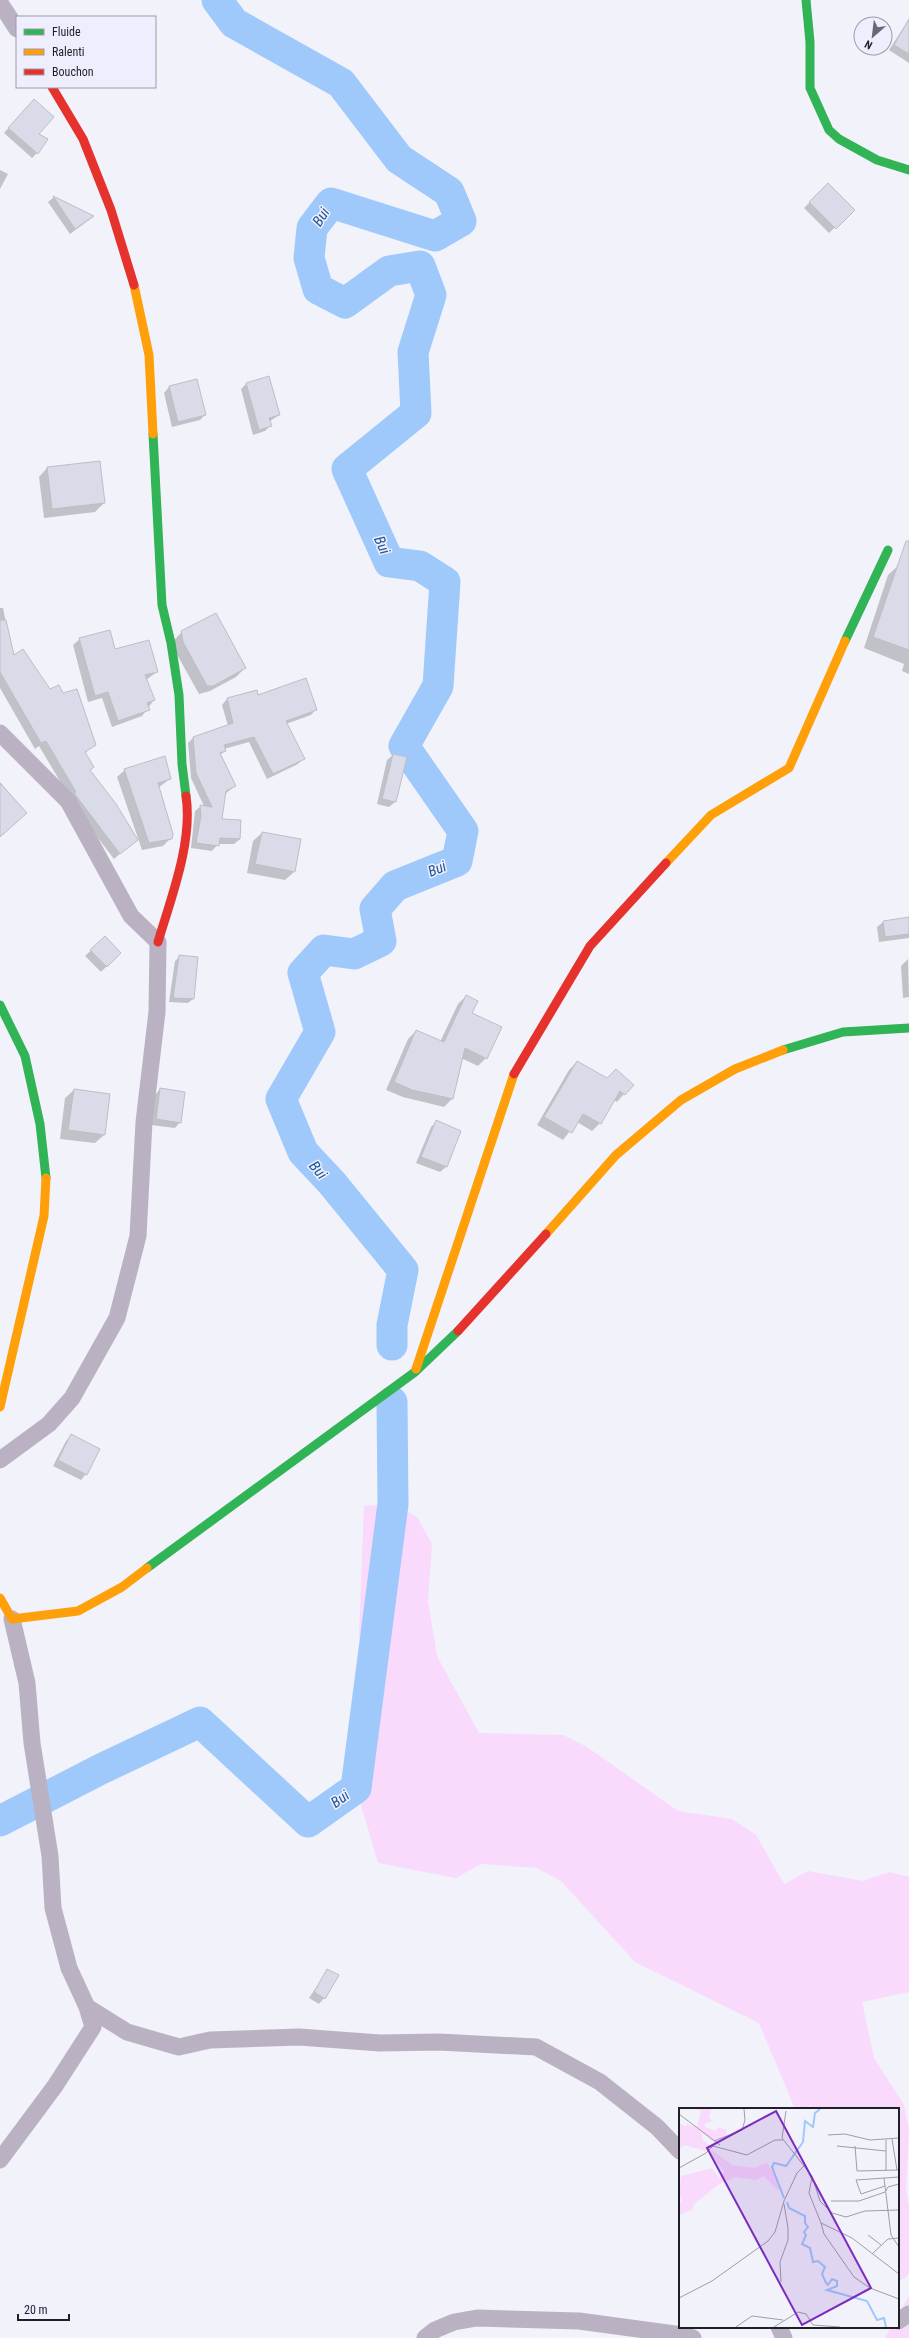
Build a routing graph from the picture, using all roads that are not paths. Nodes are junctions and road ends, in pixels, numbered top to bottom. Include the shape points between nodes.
1 (806, 0) edge
2 (0, 3) edge
3 (16, 27) edge
4 (53, 88) edge
5 (909, 170) edge
6 (888, 550) dead end
7 (0, 733) edge
8 (158, 942) junction
9 (0, 1005) edge
10 (909, 1028) edge
11 (416, 1372) junction
12 (0, 1408) edge
13 (0, 1460) edge
14 (0, 1598) edge
15 (12, 1619) junction
16 (87, 2008) junction
17 (679, 2150) edge
18 (0, 2160) edge
19 (909, 2314) edge
20 (899, 2320) edge
21 (779, 2328) edge
22 (424, 2338) edge
23 (693, 2338) edge
24 (784, 2338) edge

1 - 5 street via 810,42 810,88 829,130 839,139 877,160
2 - 3 street
4 - 8 street via 83,139 111,210 132,275 149,355 162,605 180,694 182,764 189,814 177,879
6 - 11 street via 824,686 789,768 711,815 590,946 514,1073
7 - 8 street via 68,801 131,916
8 - 13 street via 157,1012 144,1122 138,1236 116,1318 67,1403 49,1424
9 - 12 street via 25,1056 40,1124 46,1171 44,1216
10 - 11 street via 843,1032 795,1045 735,1069 681,1100 616,1155 468,1322
11 - 15 street via 122,1588 78,1611
14 - 15 street
15 - 16 street via 27,1683 32,1743 50,1856 53,1908 69,1968
16 - 17 street via 127,2032 179,2047 210,2040 299,2037 380,2043 438,2042 536,2047 600,2082 657,2127
16 - 18 street via 93,2026 55,2086
19 - 20 street
21 - 24 street
22 - 23 street via 454,2322 477,2318 579,2321 682,2334

